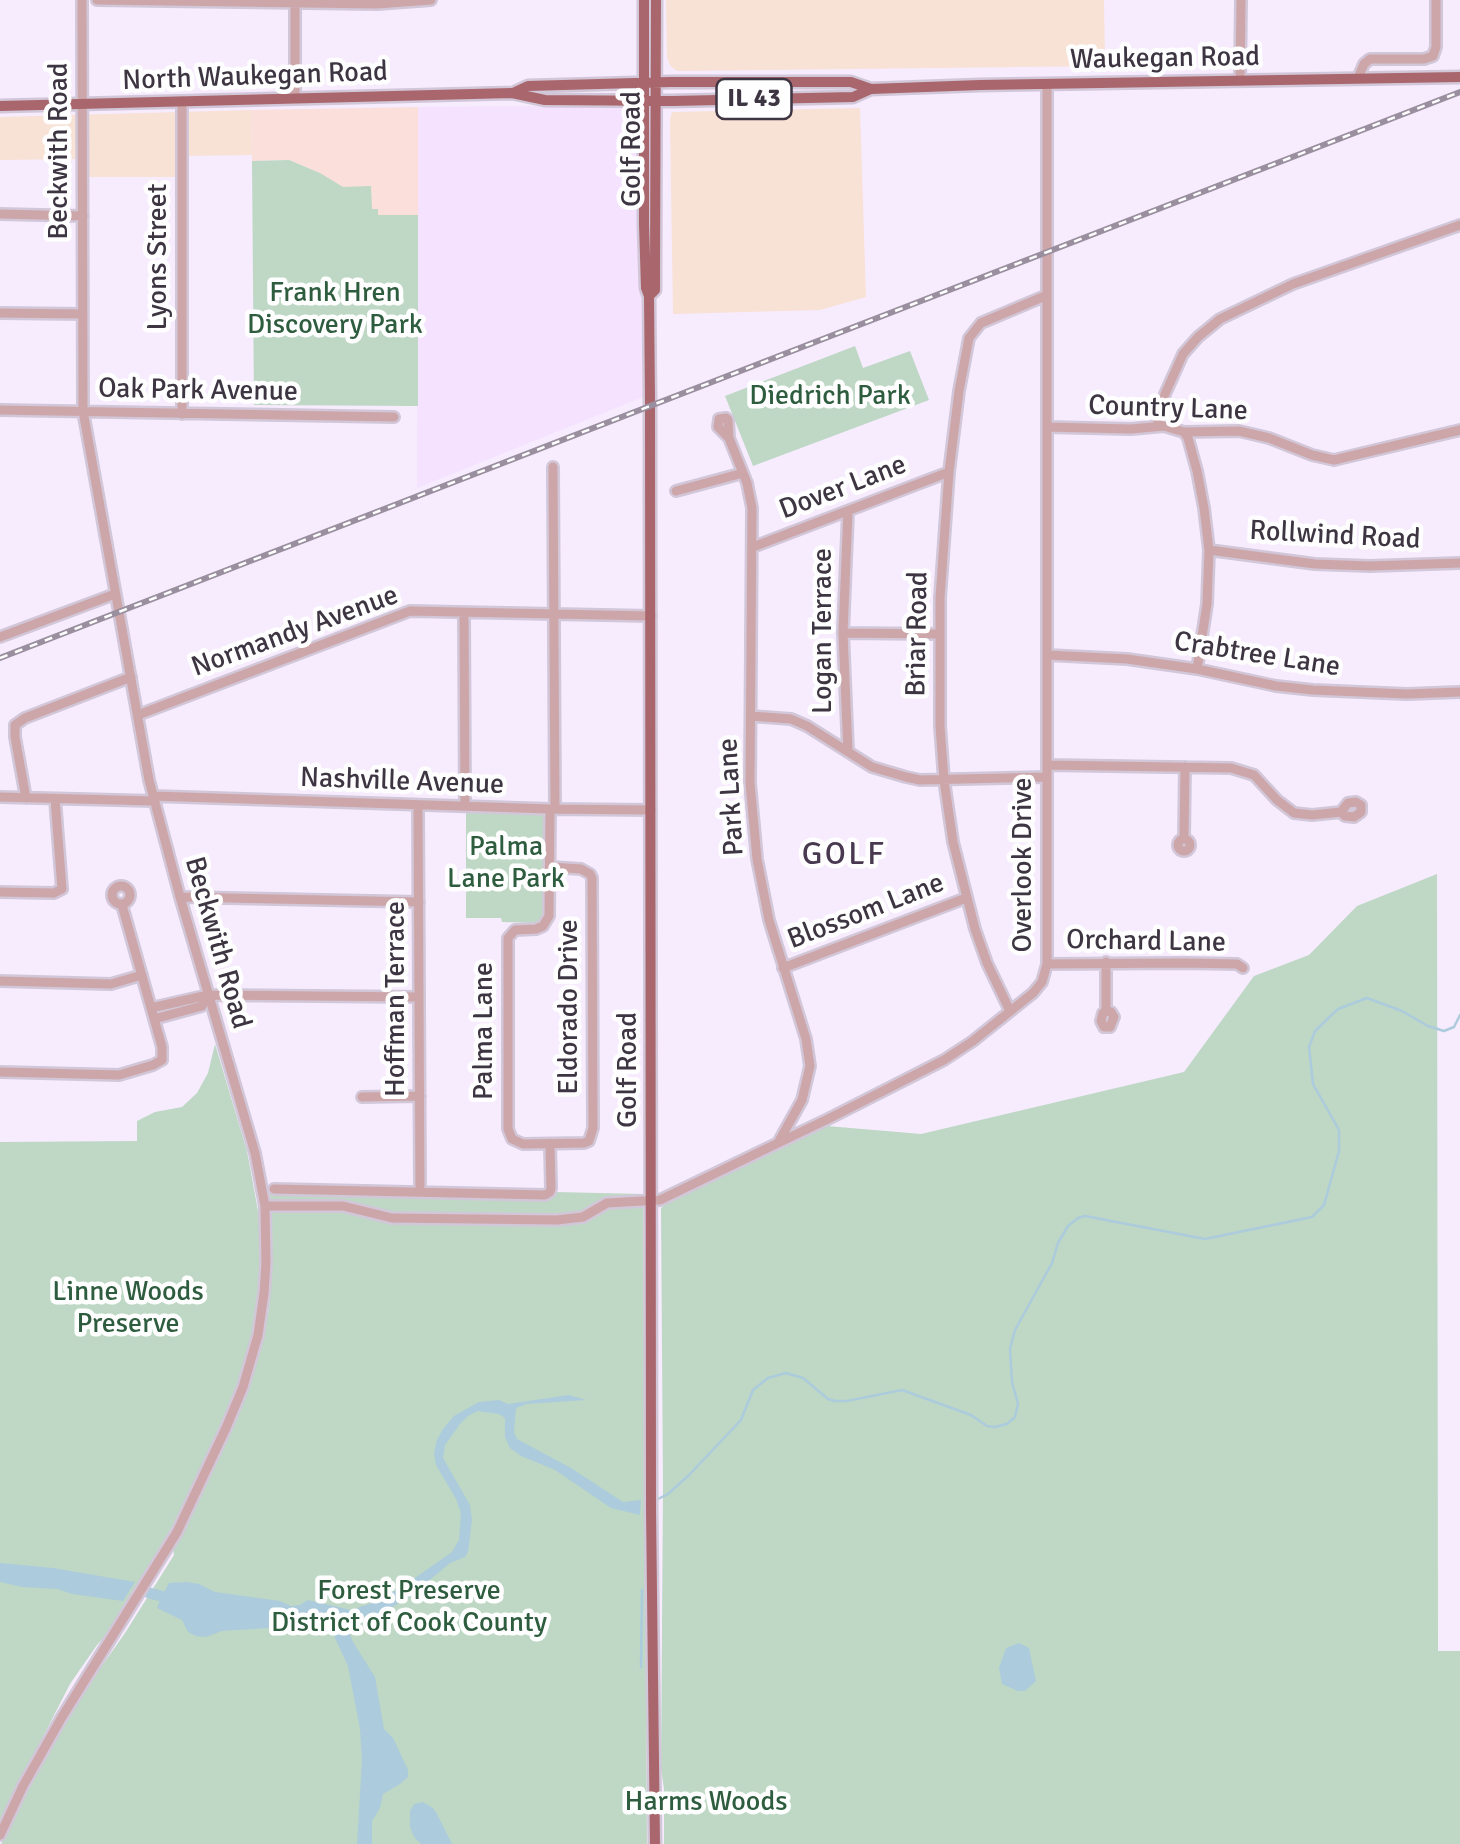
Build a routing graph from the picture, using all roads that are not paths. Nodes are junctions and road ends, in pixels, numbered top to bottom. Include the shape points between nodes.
1 (82, 0) edge
2 (97, 0) edge
3 (431, 0) edge
4 (644, 0) edge
5 (656, 0) edge
6 (1241, 0) edge
7 (1436, 0) edge
8 (295, 1) edge
9 (377, 2) edge
10 (1460, 77) edge
11 (1358, 78) junction
12 (1240, 80) junction
13 (649, 82) junction
14 (1046, 84) junction
15 (872, 89) junction
16 (512, 93) junction
17 (295, 98) junction
18 (649, 100) junction
19 (182, 101) junction
20 (82, 104) junction
21 (0, 106) edge
22 (0, 214) edge
23 (83, 216) junction
24 (1460, 225) edge
25 (1046, 296) junction
26 (0, 313) edge
27 (83, 314) junction
28 (0, 410) edge
29 (84, 411) junction
30 (182, 414) junction
31 (394, 417) dead end
32 (1157, 426) junction
33 (1047, 427) junction
34 (1460, 430) edge
35 (1184, 432) junction
36 (729, 438) dead end
37 (553, 466) dead end
38 (948, 472) junction
39 (743, 473) junction
40 (676, 491) dead end
41 (848, 511) junction
42 (753, 547) junction
43 (1208, 550) junction
44 (1460, 563) edge
45 (115, 594) junction
46 (464, 613) junction
47 (556, 615) junction
48 (650, 616) junction
49 (843, 633) junction
50 (939, 634) junction
51 (0, 637) edge
52 (1047, 655) junction
53 (1197, 670) junction
54 (131, 677) junction
55 (1460, 692) edge
56 (138, 715) junction
57 (751, 716) junction
58 (848, 752) junction
59 (1047, 765) junction
60 (1185, 767) junction
61 (1047, 778) junction
62 (944, 780) junction
63 (0, 797) edge
64 (26, 798) junction
65 (153, 799) junction
66 (54, 800) junction
67 (418, 805) junction
68 (465, 806) junction
69 (552, 809) junction
70 (651, 810) junction
71 (1341, 812) dead end
72 (1184, 838) dead end
73 (551, 867) junction
74 (0, 892) edge
75 (180, 897) junction
76 (966, 898) junction
77 (419, 902) junction
78 (122, 904) dead end
79 (1106, 962) junction
80 (1047, 964) junction
81 (783, 968) junction
82 (1244, 968) dead end
83 (142, 976) junction
84 (0, 982) edge
85 (208, 995) junction
86 (419, 996) junction
87 (1010, 1011) junction
88 (1106, 1011) dead end
89 (153, 1014) junction
90 (0, 1072) edge
91 (420, 1096) junction
92 (362, 1097) dead end
93 (778, 1143) junction
94 (550, 1145) junction
95 (274, 1189) dead end
96 (420, 1192) junction
97 (487, 1195) junction
98 (652, 1201) junction
99 (265, 1206) junction
100 (484, 1220) junction
101 (0, 1835) edge
102 (655, 1844) edge

1 - 20 street, Beckwith Road
2 - 8 street
3 - 9 street
4 - 13 main road, Golf Road
5 - 13 main road, Golf Road
6 - 12 street
7 - 11 street via 1433,56 1370,59
8 - 9 street
8 - 17 street
10 - 11 main road, Waukegan Road / IL 43
11 - 12 main road, Waukegan Road / IL 43
12 - 14 main road, Waukegan Road / IL 43
13 - 15 main road, Waukegan Road / IL 43 via 852,82
13 - 16 main road, North Waukegan Road / IL 43 via 528,86
13 - 18 main road, Golf Road
14 - 15 main road, Waukegan Road / IL 43
14 - 25 street, Overlook Drive
15 - 18 main road, Waukegan Road / IL 43 via 853,97
16 - 17 main road, North Waukegan Road / IL 43
16 - 18 main road, North Waukegan Road / IL 43 via 545,100
17 - 19 main road, North Waukegan Road / IL 43
18 - 48 main road, Golf Road
19 - 20 main road, North Waukegan Road / IL 43
19 - 30 street, Lyons Street
20 - 21 main road, North Waukegan Road / IL 43
20 - 23 street, Beckwith Road
22 - 23 street
23 - 27 street, Beckwith Road
24 - 32 street via 1292,284 1220,319 1183,354
25 - 33 street, Overlook Drive
25 - 38 street, Briar Road via 972,332
26 - 27 street
27 - 29 street, Beckwith Road
28 - 29 street, Oak Park Avenue
29 - 30 street, Oak Park Avenue
29 - 45 street, Beckwith Road
30 - 31 street, Oak Park Avenue
32 - 33 street, Country Lane
32 - 35 street, Country Lane
33 - 52 street, Overlook Drive
34 - 35 street, Country Lane via 1334,460 1239,430
35 - 43 street via 1197,470
36 - 39 street, Park Lane
37 - 47 street, Palma Lane
38 - 41 street, Dover Lane
38 - 50 street, Briar Road
39 - 40 street
39 - 42 street, Park Lane
41 - 42 street, Dover Lane
41 - 49 street, Logan Terrace
42 - 57 street, Park Lane
43 - 44 street, Rollwind Road via 1333,565
43 - 53 street
45 - 51 street
45 - 54 street, Beckwith Road
46 - 47 street, Normandy Avenue
46 - 56 street, Normandy Avenue via 402,613
46 - 68 street
47 - 48 street, Normandy Avenue
47 - 69 street, Palma Lane
48 - 70 main road, Golf Road
49 - 50 street
49 - 58 street, Logan Terrace
50 - 62 street, Briar Road
52 - 53 street, Crabtree Lane
52 - 59 street, Overlook Drive
53 - 55 street, Crabtree Lane via 1340,692
54 - 56 street, Beckwith Road
54 - 64 street via 15,724
56 - 65 street, Beckwith Road
57 - 58 street via 791,719
57 - 81 street, Park Lane via 757,860
58 - 62 street via 891,773
59 - 60 street
59 - 61 street, Overlook Drive
60 - 71 street via 1248,772 1294,813
60 - 72 street
61 - 62 street
61 - 80 street, Overlook Drive
62 - 76 street, Briar Road
63 - 64 street, Nashville Avenue
64 - 66 street, Nashville Avenue
65 - 66 street, Nashville Avenue
65 - 67 street, Nashville Avenue
65 - 75 street, Beckwith Road
66 - 74 street via 59,892
67 - 68 street, Nashville Avenue
67 - 77 street, Hoffman Terrace
68 - 69 street, Nashville Avenue
69 - 70 street, Nashville Avenue
69 - 73 street, Palma Lane
70 - 98 main road, Golf Road
73 - 94 street, Palma Lane via 547,922 508,938 509,1135 517,1143
73 - 94 street, Eldorado Drive via 581,868 592,878 593,1128 584,1144
75 - 77 street
75 - 85 street, Beckwith Road
76 - 81 street, Blossom Lane
76 - 87 street, Briar Road
77 - 86 street, Hoffman Terrace
78 - 83 street
79 - 80 street, Orchard Lane
79 - 82 street, Orchard Lane
79 - 88 street
80 - 87 street, Overlook Drive via 1038,987
81 - 93 street, Park Lane via 810,1066 802,1100
83 - 84 street via 112,984
83 - 89 street
85 - 86 street
85 - 89 street via 202,1006
85 - 99 street, Beckwith Road via 256,1153
86 - 91 street, Hoffman Terrace
87 - 93 street, Overlook Drive via 944,1060
89 - 90 street via 164,1054 153,1065 114,1075
91 - 92 street
91 - 96 street, Hoffman Terrace
93 - 98 street, Overlook Drive
94 - 97 street via 548,1193
95 - 96 street
96 - 97 street
97 - 100 street
98 - 100 street, Overlook Drive via 607,1203 572,1220
98 - 102 main road, Golf Road
99 - 100 street, Overlook Drive via 333,1205 392,1218
99 - 101 street, Beckwith Road via 264,1292 252,1359 226,1428 176,1532 62,1717

